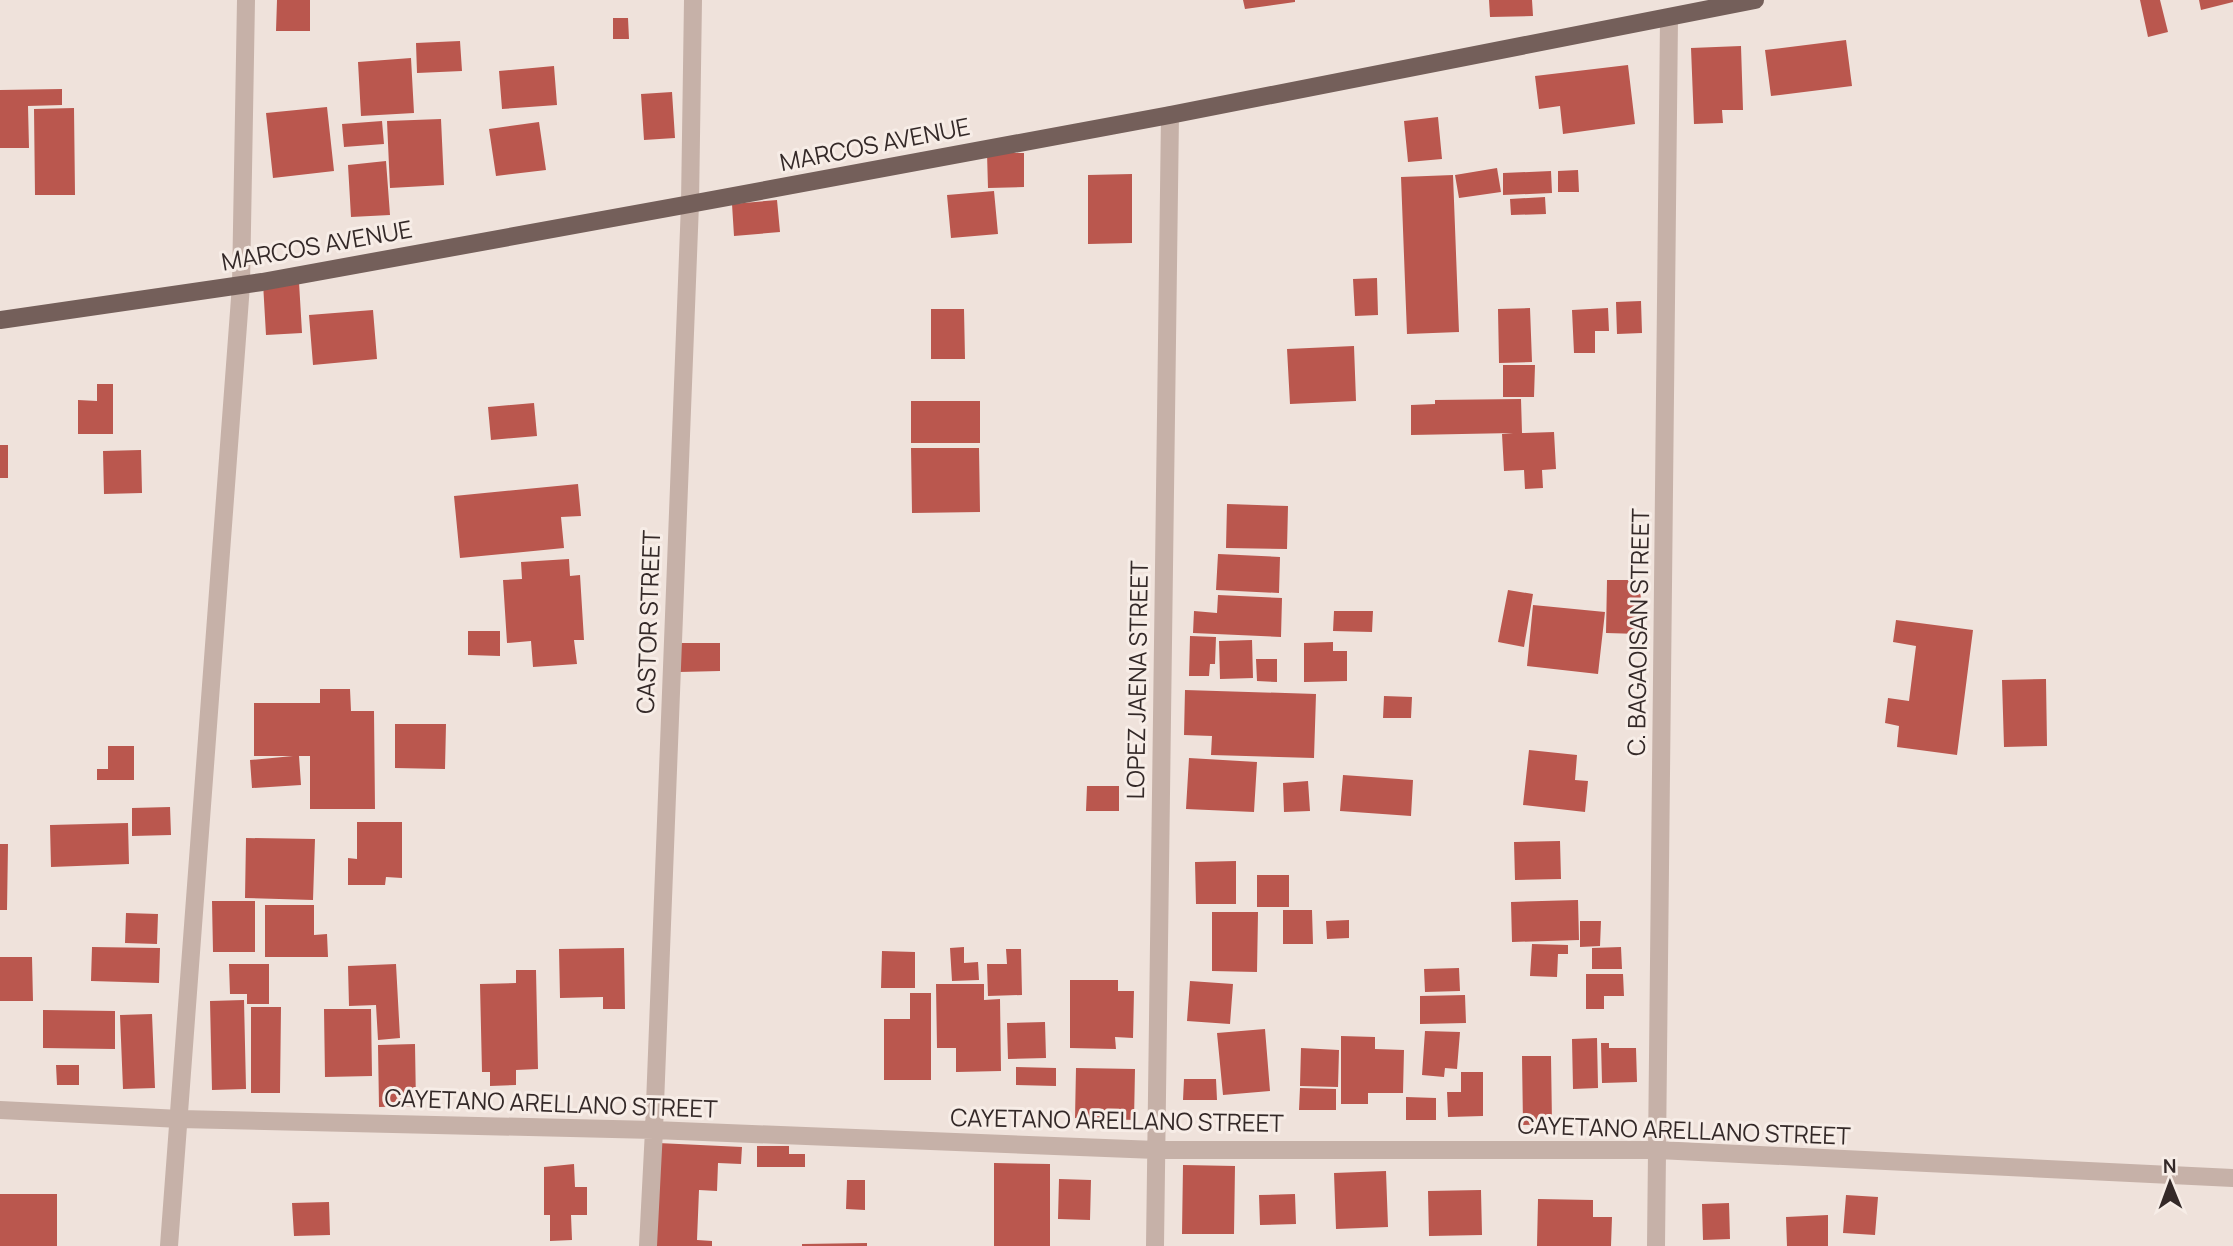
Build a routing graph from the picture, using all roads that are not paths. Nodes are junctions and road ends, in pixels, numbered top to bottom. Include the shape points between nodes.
1 (246, 0) edge
2 (693, 0) edge
3 (1755, 0) edge
4 (1669, 18) junction
5 (1170, 115) junction
6 (690, 204) junction
7 (241, 285) junction
8 (0, 320) edge
9 (0, 1110) edge
10 (180, 1119) junction
11 (654, 1130) junction
12 (1156, 1150) junction
13 (1658, 1150) junction
14 (2233, 1178) edge
15 (169, 1246) edge
16 (648, 1246) edge
17 (1155, 1246) edge
18 (1657, 1246) edge

1 - 7 street
2 - 6 street, CASTOR STREET
3 - 4 main road, MARCOS AVENUE
4 - 5 main road, MARCOS AVENUE
4 - 13 street, C. BAGAOISAN STREET
5 - 6 main road, MARCOS AVENUE
5 - 12 street, LOPEZ JAENA STREET
6 - 7 main road, MARCOS AVENUE
6 - 11 street, CASTOR STREET
7 - 8 main road, MARCOS AVENUE
7 - 10 street
9 - 10 street, CAYETANO ARELLANO STREET
10 - 11 street, CAYETANO ARELLANO STREET
10 - 15 street
11 - 12 street, CAYETANO ARELLANO STREET
11 - 16 street, CASTOR STREET
12 - 13 street, CAYETANO ARELLANO STREET
12 - 17 street, LOPEZ JAENA STREET
13 - 14 street, CAYETANO ARELLANO STREET
13 - 18 street, C. BAGAOISAN STREET

